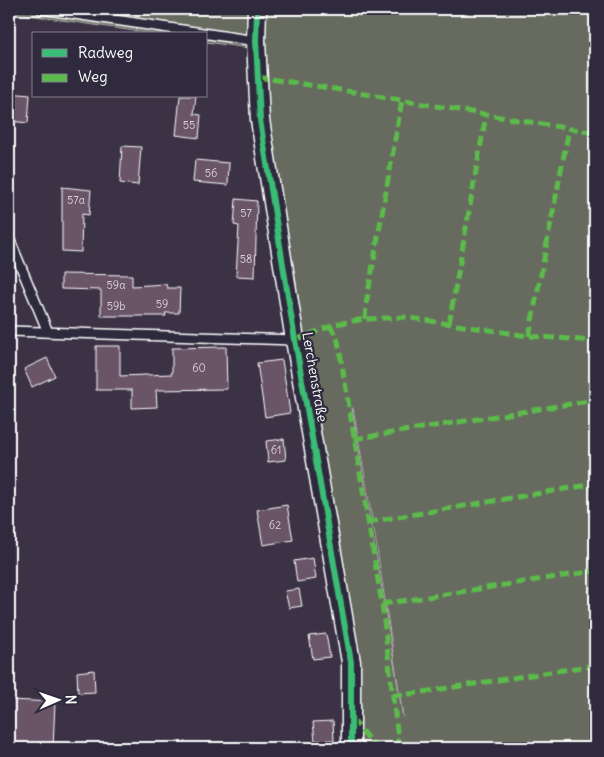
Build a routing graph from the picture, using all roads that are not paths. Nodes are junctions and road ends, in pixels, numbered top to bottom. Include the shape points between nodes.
1 (41, 9) edge
2 (258, 9) edge
3 (196, 32) edge
4 (208, 34) edge
5 (256, 41) junction
6 (9, 238) edge
7 (9, 332) edge
8 (48, 332) junction
9 (295, 340) junction
10 (350, 748) edge

1 - 3 lane
2 - 5 street, Lerchenstraße
4 - 5 lane
5 - 9 street, Lerchenstraße via 260,120
6 - 8 lane
7 - 8 lane, Lerchenstraße
8 - 9 lane, Lerchenstraße
9 - 10 street, Lerchenstraße via 351,662

